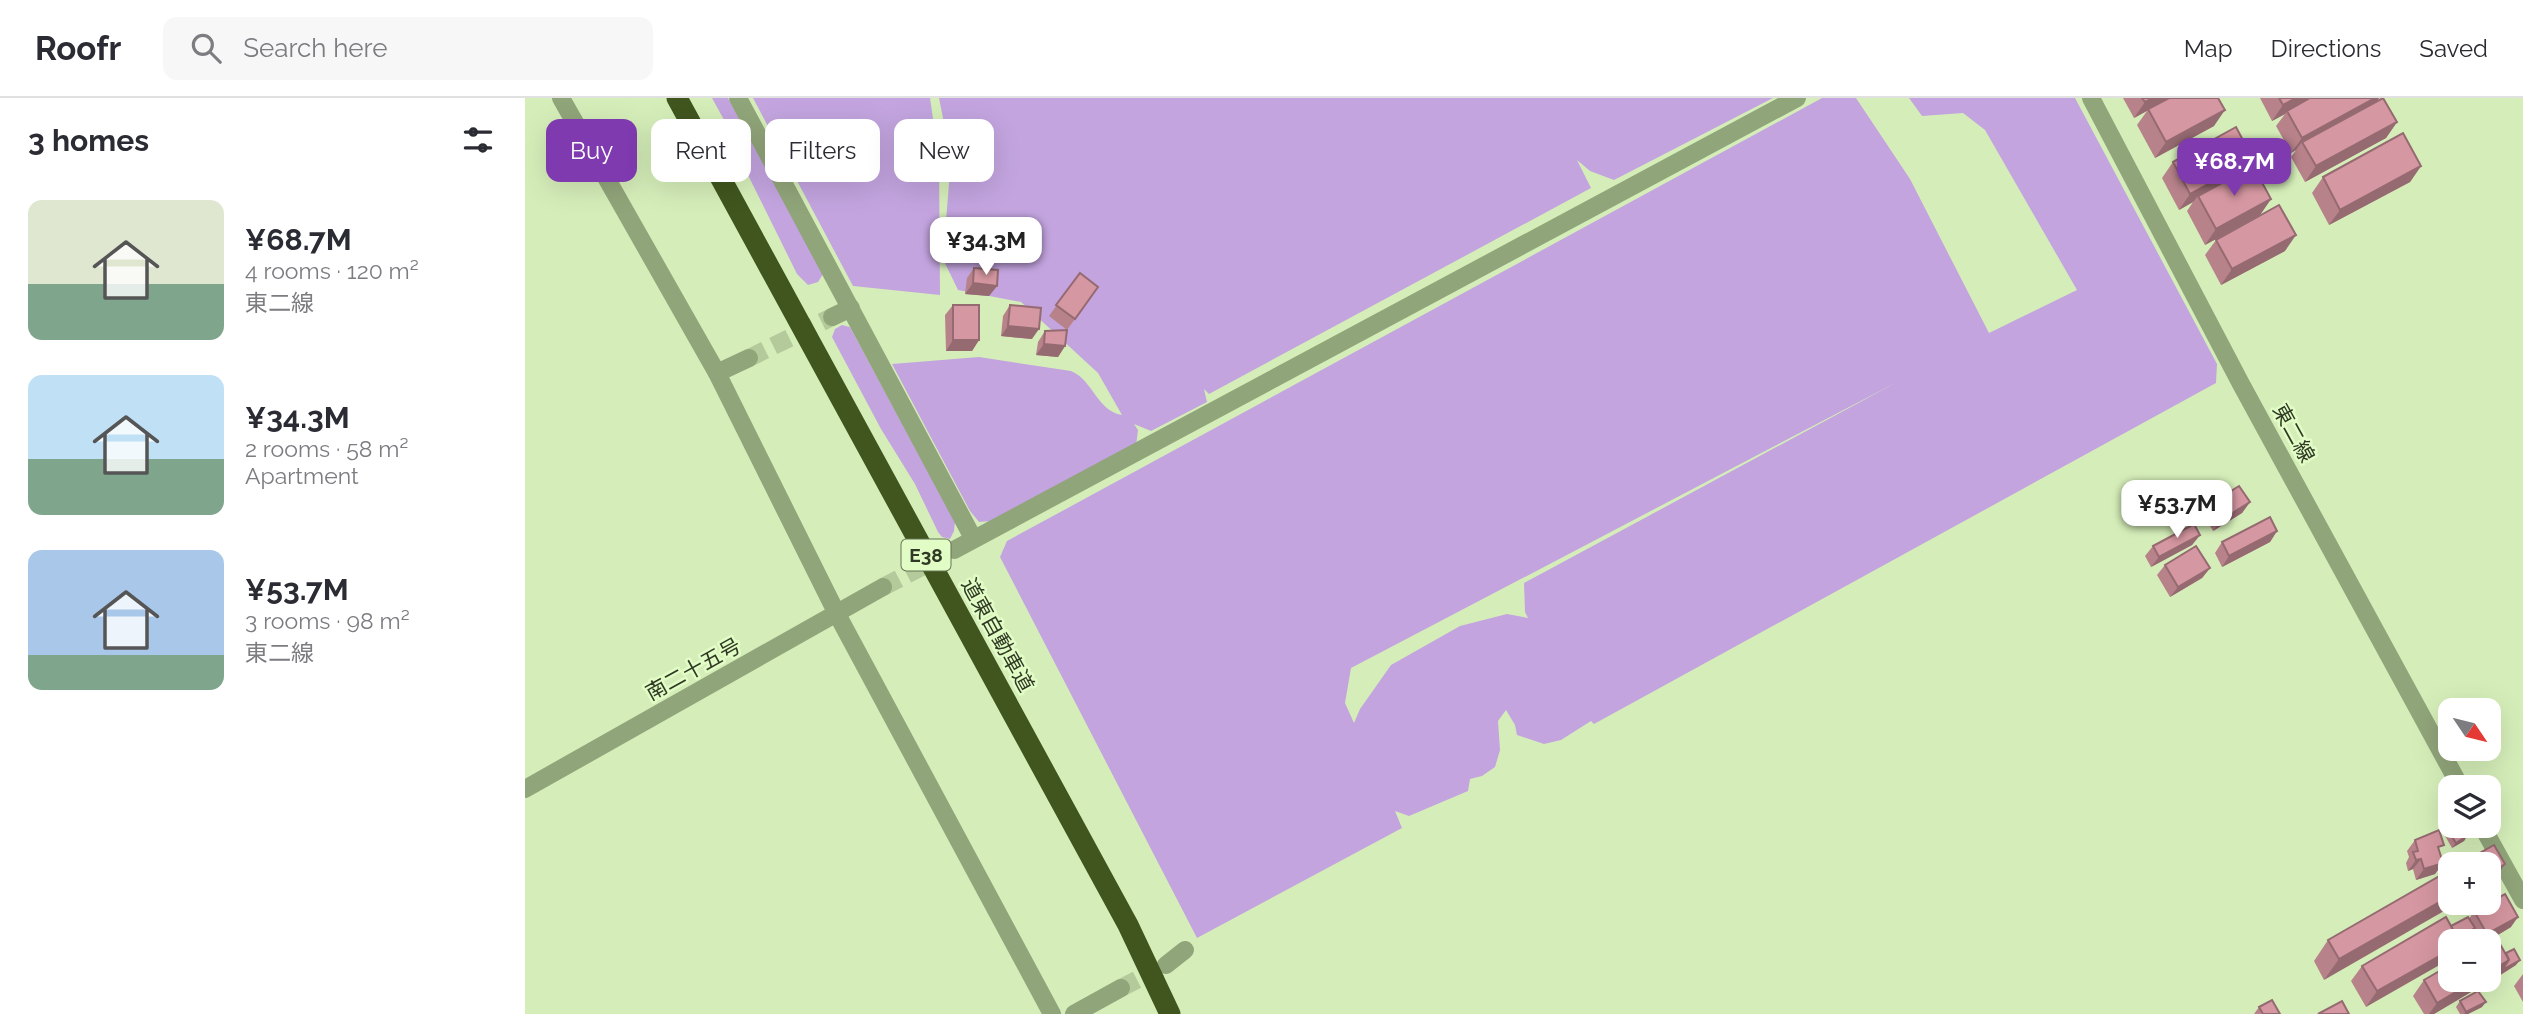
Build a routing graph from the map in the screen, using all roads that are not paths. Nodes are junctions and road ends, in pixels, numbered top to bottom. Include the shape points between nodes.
1 (561, 98) edge
2 (677, 98) edge
3 (738, 98) edge
4 (1797, 98) edge
5 (2091, 98) edge
6 (851, 308) junction
7 (832, 317) tunnel mouth
8 (750, 358) tunnel mouth
9 (717, 373) junction
10 (973, 538) junction
11 (954, 550) tunnel mouth
12 (883, 587) tunnel mouth
13 (837, 614) junction
14 (2454, 775) edge
15 (525, 789) edge
16 (2489, 838) edge
17 (2523, 900) edge
18 (1185, 950) dead end
19 (1166, 965) tunnel mouth
20 (1121, 988) tunnel mouth
21 (1052, 1014) edge
22 (1074, 1014) edge
23 (1170, 1014) edge

1 - 9 street
2 - 23 highway, 道東自動車道 / E38 via 1128,925
3 - 6 street
4 - 10 street
5 - 14 street, 東二線
6 - 7 street
6 - 10 street
8 - 9 street
9 - 13 street
10 - 11 street
12 - 13 street, 南二十五号
13 - 15 street, 南二十五号
13 - 21 street
16 - 17 street
18 - 19 street
20 - 22 street

